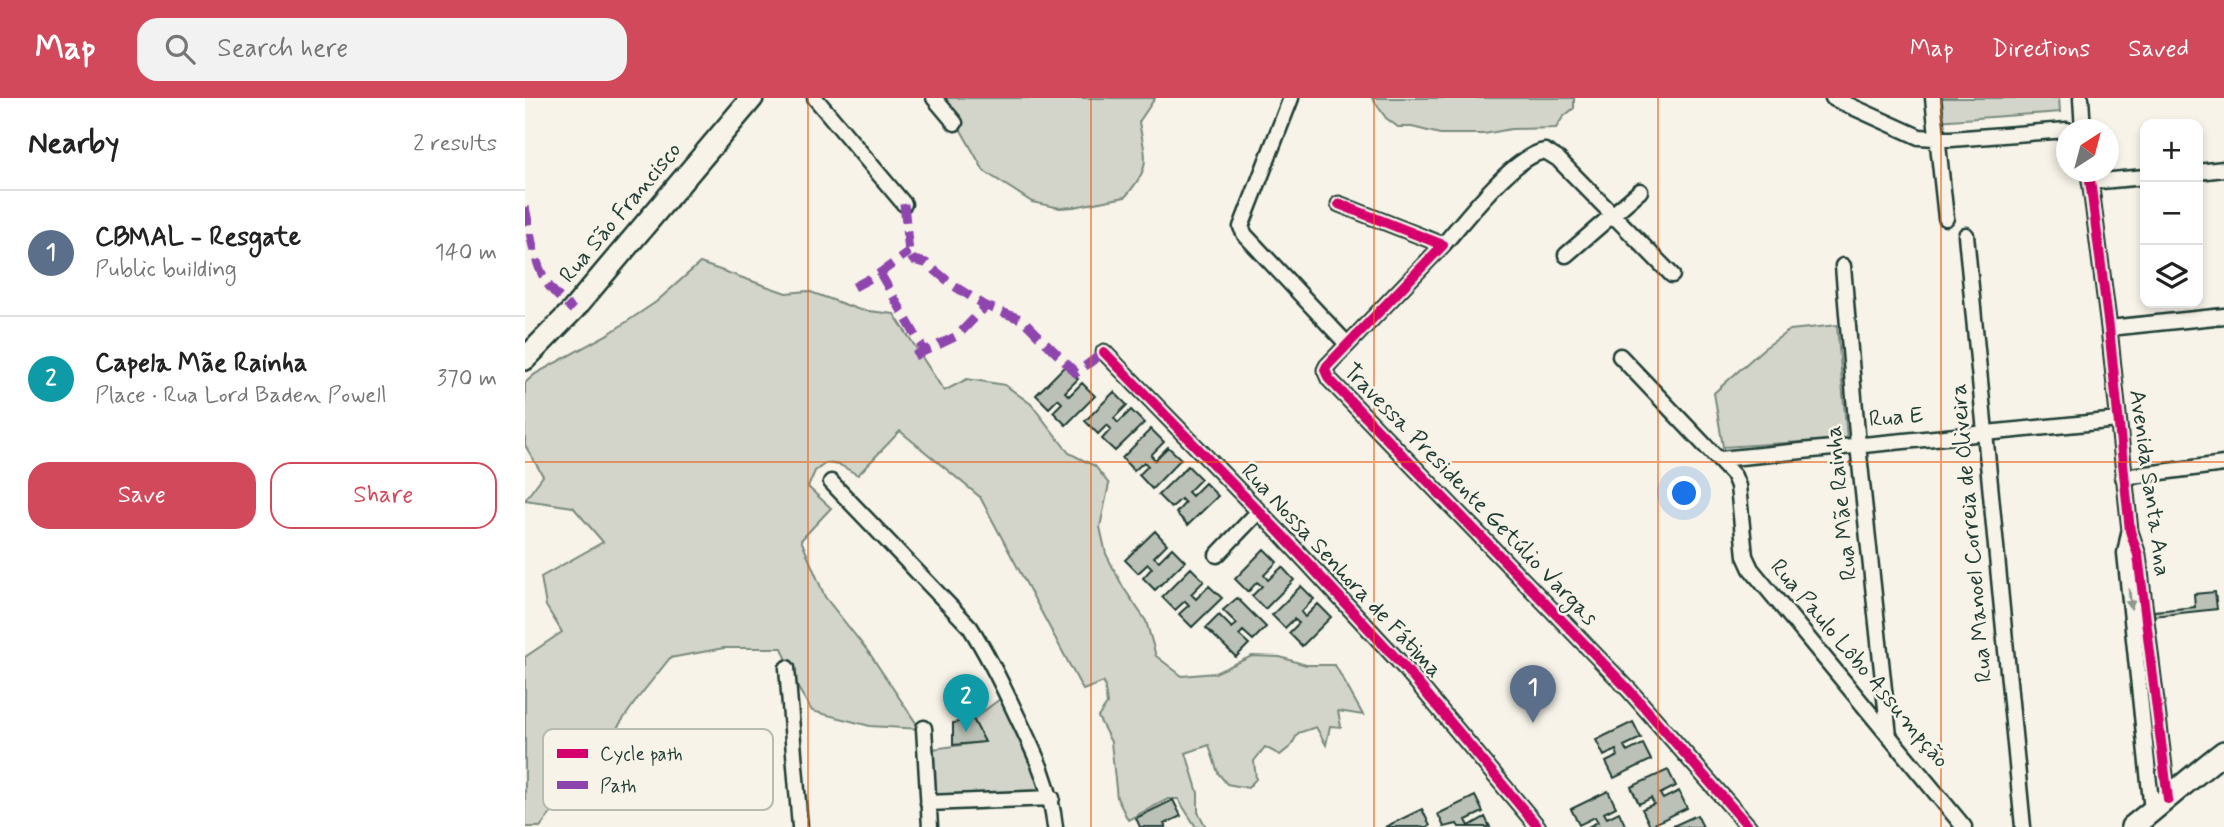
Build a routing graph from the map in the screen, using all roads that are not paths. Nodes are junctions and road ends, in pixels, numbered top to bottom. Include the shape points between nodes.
1 (752, 98) edge
2 (815, 98) edge
3 (934, 98) edge
4 (1291, 98) edge
5 (1833, 98) edge
6 (1933, 98) edge
7 (2081, 98) edge
8 (2078, 119) edge
9 (955, 123) dead end
10 (2056, 130) edge
11 (1937, 139) junction
12 (2224, 169) edge
13 (2203, 171) edge
14 (2119, 177) edge
15 (2140, 177) edge
16 (2090, 182) edge
17 (1640, 191) dead end
18 (904, 204) dead end
19 (1339, 204) dead end
20 (1611, 215) junction
21 (1946, 218) dead end
22 (1966, 234) dead end
23 (1443, 244) junction
24 (1566, 256) dead end
25 (1843, 266) dead end
26 (1672, 275) dead end
27 (2224, 316) edge
28 (2109, 328) junction
29 (1347, 344) junction
30 (1104, 352) dead end
31 (528, 354) edge
32 (1620, 356) dead end
33 (2118, 420) junction
34 (1985, 433) junction
35 (1858, 445) junction
36 (1720, 459) junction
37 (2224, 464) edge
38 (2123, 477) junction
39 (831, 482) dead end
40 (1259, 511) junction
41 (1217, 555) dead end
42 (787, 668) dead end
43 (924, 728) dead end
44 (1889, 736) junction
45 (2224, 752) edge
46 (2224, 762) edge
47 (1052, 798) junction
48 (928, 803) junction
49 (2160, 805) junction
50 (800, 827) edge
51 (930, 827) edge
52 (1055, 827) edge
53 (1538, 827) edge
54 (1749, 827) edge
55 (1964, 827) edge
56 (2023, 827) edge
57 (2132, 827) edge

1 - 31 street, Rua São Francisco via 573,310
2 - 18 street
3 - 9 street
4 - 29 street via 1241,227
5 - 11 street via 1900,130
6 - 11 street
7 - 8 street
10 - 11 street
11 - 21 street
12 - 13 street
14 - 15 street
16 - 28 street, Avenida Santa Ana
17 - 20 street
19 - 23 street
20 - 23 street, Travessa Presidente Getúlio Vargas via 1545,150 1512,169
20 - 24 street
20 - 26 street
22 - 34 street, Rua Manoel Correia de Oliveira
23 - 29 street, Travessa Presidente Getúlio Vargas
25 - 35 street, Rua Mãe Rainha
27 - 28 street
28 - 33 street, Avenida Santa Ana
29 - 54 street, Travessa Presidente Getúlio Vargas via 1327,366 1329,379 1630,691
30 - 40 street, Rua Nossa Senhora de Fátima
32 - 36 street, Rua Paulo Lôbo Assumpção
33 - 34 street, Rua E
33 - 38 street, Avenida Santa Ana
34 - 35 street, Rua E
34 - 56 street, Rua Manoel Correia de Oliveira
35 - 36 street, Rua E
35 - 44 street, Rua Mãe Rainha
36 - 44 street, Rua Paulo Lôbo Assumpção via 1738,486 1745,556 1751,569 1837,684
37 - 38 street
38 - 49 street, Avenida Santa Ana via 2138,555
39 - 47 street via 971,626 988,653
40 - 41 street, Rua Nossa Senhora de Fátima
40 - 53 street, Rua Nossa Senhora de Fátima via 1405,668
42 - 50 street
43 - 48 street
44 - 55 street, Rua Paulo Lôbo Assumpção
45 - 49 street
46 - 49 street
47 - 48 street
47 - 52 street
48 - 51 street
49 - 57 street

